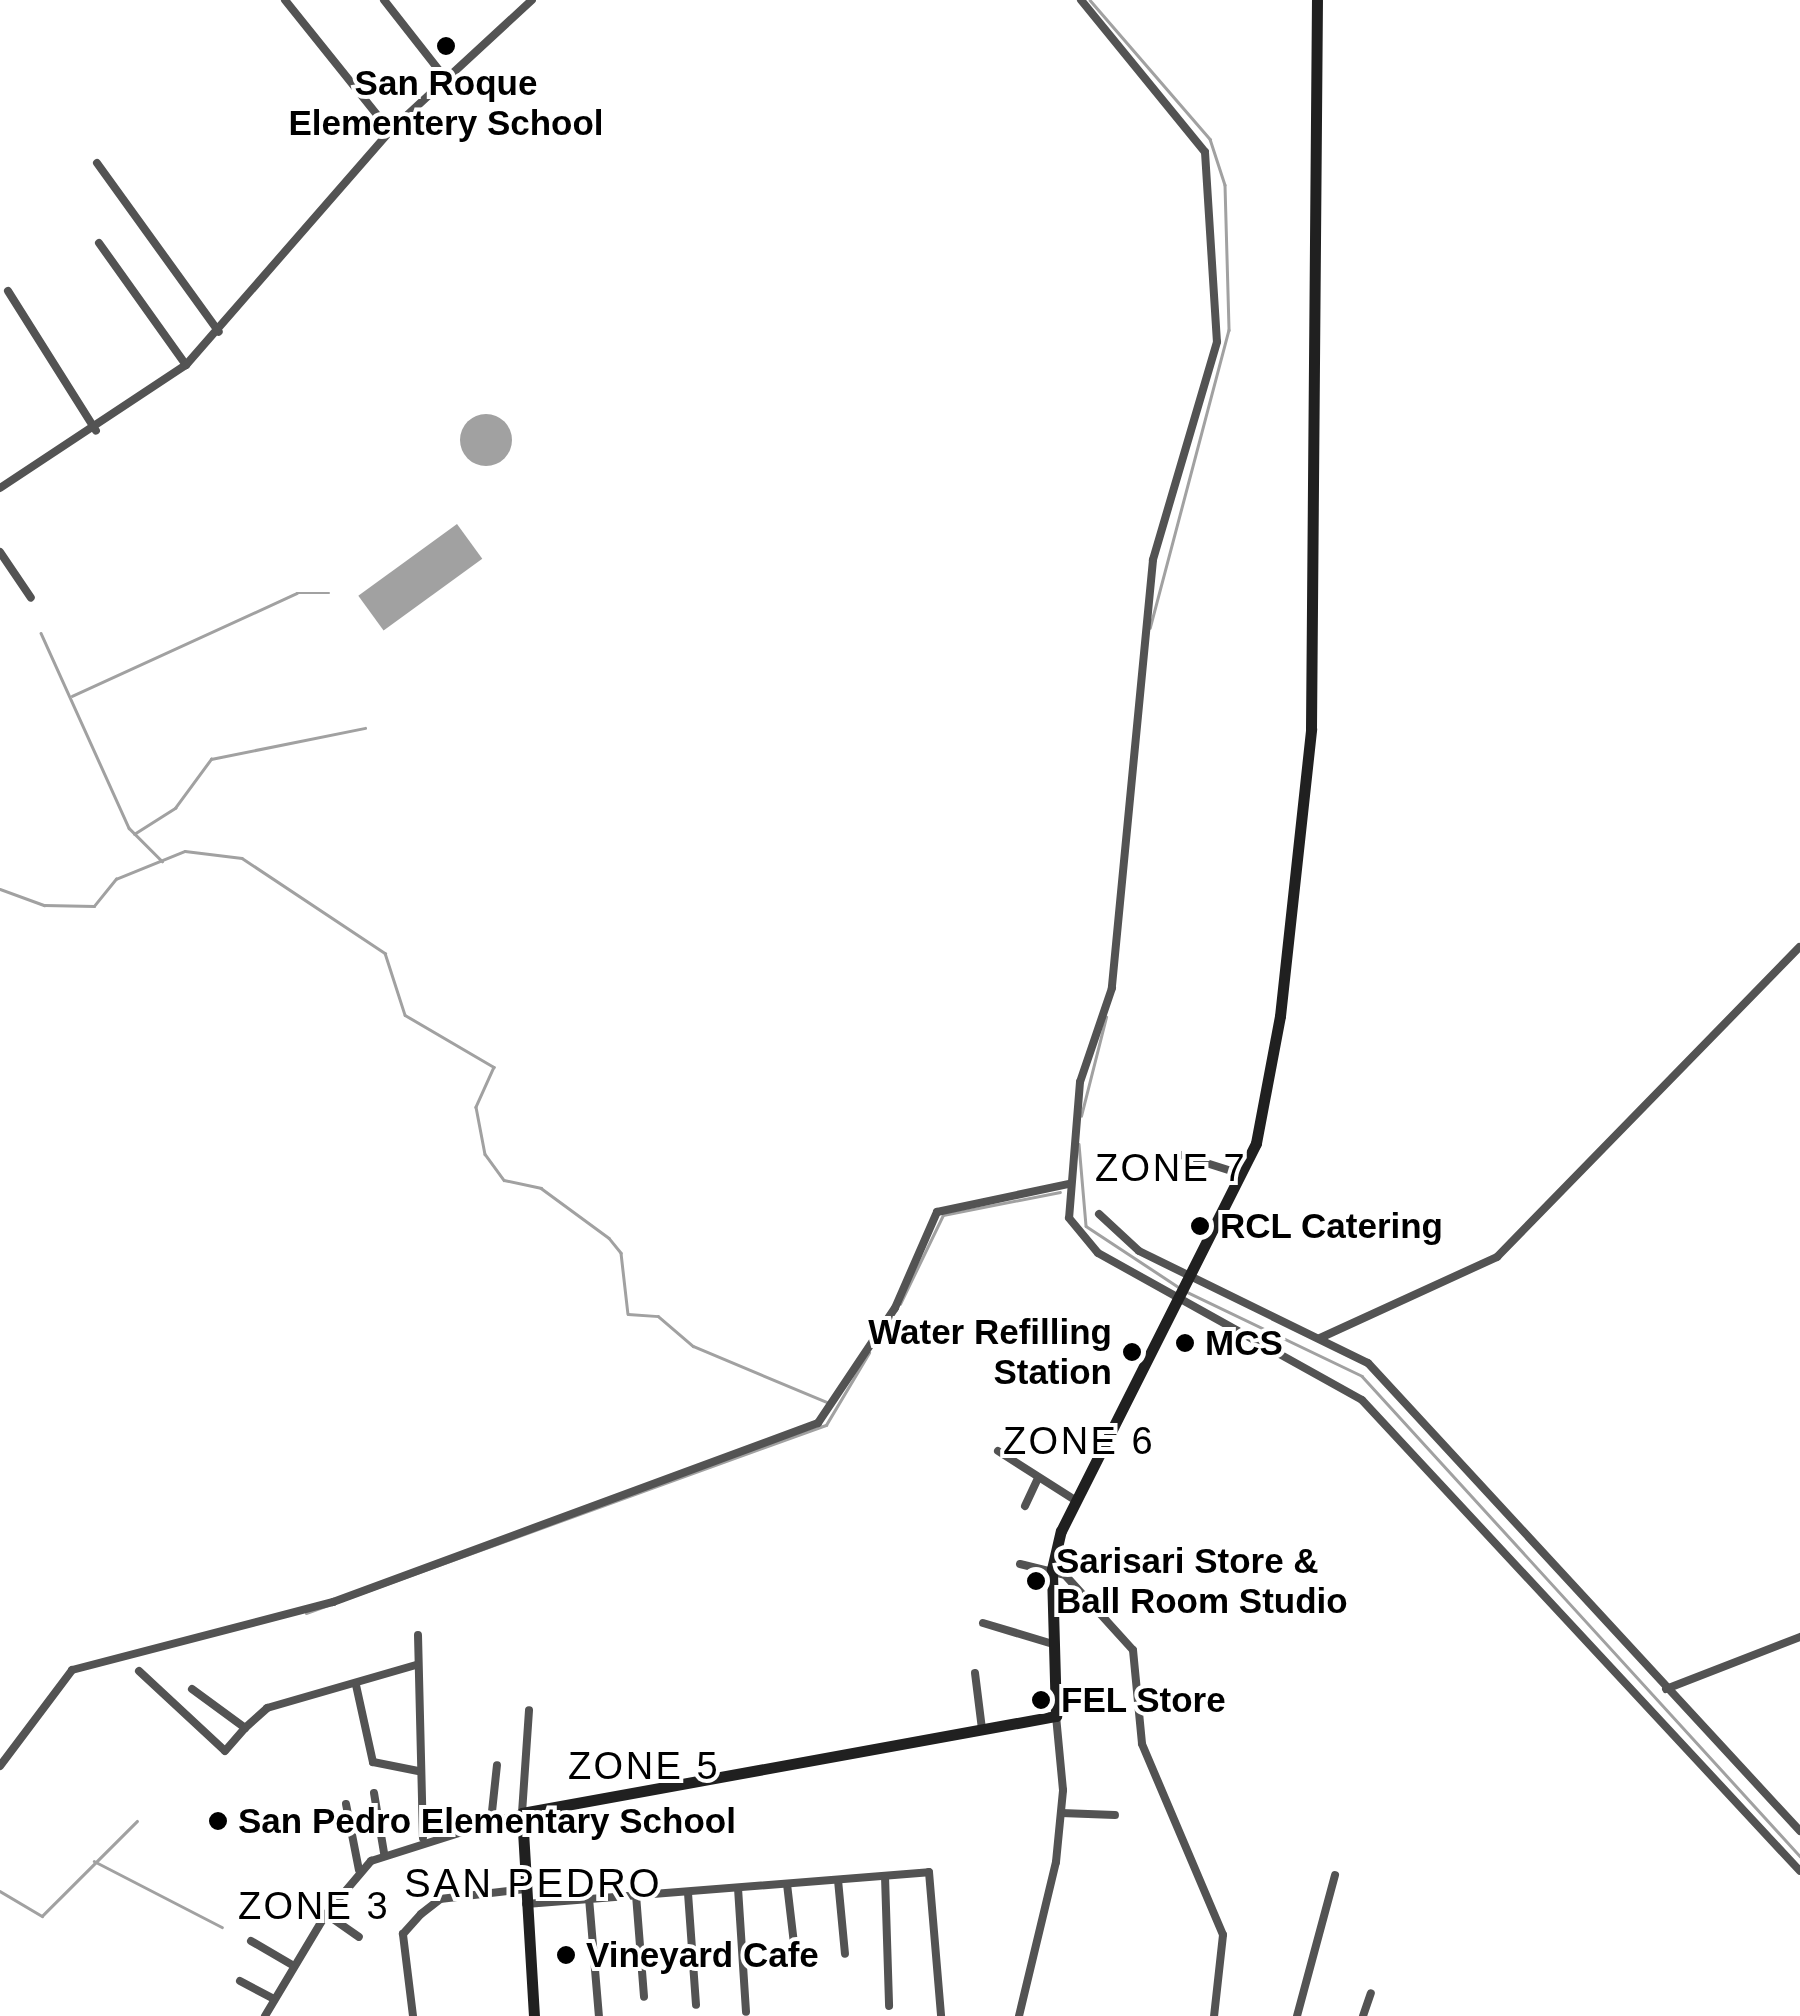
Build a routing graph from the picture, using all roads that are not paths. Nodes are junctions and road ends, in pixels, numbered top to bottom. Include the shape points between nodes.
1 (285, 0) edge
2 (384, 0) edge
3 (532, 0) edge
4 (1081, 0) edge
5 (1318, 0) edge
6 (446, 79) junction
7 (390, 131) junction
8 (97, 163) dead end
9 (100, 243) dead end
10 (8, 291) dead end
11 (220, 332) junction
12 (186, 365) junction
13 (96, 431) junction
14 (0, 488) edge
15 (0, 552) edge
16 (31, 598) dead end
17 (1800, 947) edge
18 (1178, 1154) dead end
19 (1240, 1174) junction
20 (1069, 1184) junction
21 (1099, 1214) dead end
22 (1184, 1288) junction
23 (1320, 1338) junction
24 (998, 1451) dead end
25 (1036, 1480) junction
26 (1074, 1500) junction
27 (1025, 1506) dead end
28 (1020, 1564) dead end
29 (1052, 1569) junction
30 (983, 1623) dead end
31 (418, 1635) dead end
32 (1800, 1637) edge
33 (1053, 1644) junction
34 (416, 1665) junction
35 (139, 1671) dead end
36 (976, 1673) dead end
37 (356, 1685) junction
38 (192, 1689) dead end
39 (1666, 1689) junction
40 (528, 1710) dead end
41 (1056, 1716) junction
42 (245, 1728) junction
43 (982, 1730) junction
44 (497, 1765) dead end
45 (0, 1766) edge
46 (418, 1771) junction
47 (374, 1793) dead end
48 (346, 1804) dead end
49 (522, 1813) junction
50 (1061, 1813) junction
51 (1115, 1815) dead end
52 (491, 1821) junction
53 (1800, 1831) edge
54 (423, 1838) junction
55 (384, 1853) junction
56 (359, 1870) junction
57 (1800, 1871) edge
58 (1336, 1875) dead end
59 (885, 1876) junction
60 (838, 1880) junction
61 (787, 1884) junction
62 (524, 1888) junction
63 (738, 1888) junction
64 (688, 1893) junction
65 (636, 1895) junction
66 (590, 1898) junction
67 (526, 1904) junction
68 (326, 1914) junction
69 (360, 1937) dead end
70 (251, 1941) dead end
71 (845, 1954) dead end
72 (796, 1961) dead end
73 (294, 1966) junction
74 (240, 1981) dead end
75 (1371, 1993) dead end
76 (644, 1997) dead end
77 (274, 2000) junction
78 (696, 2005) dead end
79 (889, 2006) dead end
80 (746, 2012) dead end
81 (265, 2016) edge
82 (413, 2016) edge
83 (534, 2016) edge
84 (599, 2016) edge
85 (941, 2016) edge
86 (1019, 2016) edge
87 (1214, 2016) edge
88 (1297, 2016) edge
89 (1363, 2016) edge

1 - 7 street
2 - 6 street
3 - 6 street
4 - 20 street via 1206,152 1217,342 1151,576 1112,988 1080,1082
5 - 19 street via 1311,729 1264,1119
6 - 7 street
7 - 11 street
8 - 11 street
9 - 12 street
10 - 13 street
11 - 12 street
12 - 13 street
13 - 14 street
15 - 16 street
17 - 23 street via 1497,1257
18 - 19 street
19 - 22 street
20 - 22 street via 1069,1218 1082,1240
20 - 45 street via 937,1212 901,1296 829,1412 348,1598 72,1670
21 - 22 street via 1118,1238
22 - 23 street
22 - 26 street
22 - 57 street via 1362,1400
23 - 39 street via 1368,1363 1421,1415
24 - 25 street
25 - 26 street
25 - 27 street
26 - 29 street
28 - 29 street
29 - 33 street
29 - 87 street via 1133,1650 1142,1744 1223,1935
30 - 33 street
31 - 34 street
32 - 39 street
33 - 41 street
34 - 37 street
34 - 46 street
35 - 42 street via 224,1750
36 - 43 street
37 - 42 street via 267,1708
37 - 46 street via 373,1762
38 - 42 street
39 - 53 street
40 - 49 street
41 - 43 street
41 - 50 street
43 - 49 street
44 - 52 street
46 - 54 street
47 - 55 street
48 - 56 street
49 - 52 street
49 - 62 street
50 - 51 street
50 - 86 street
52 - 54 street
54 - 55 street
55 - 56 street
56 - 68 street
58 - 88 street
59 - 60 street
59 - 79 street
59 - 85 street via 929,1872 934,1881
60 - 61 street
60 - 71 street
61 - 63 street
61 - 72 street
62 - 67 street
62 - 82 street via 440,1899 412,1924 404,1934
63 - 64 street
63 - 80 street
64 - 65 street
64 - 78 street
65 - 66 street
65 - 76 street
66 - 67 street
66 - 84 street
67 - 83 street
68 - 69 street
68 - 73 street
70 - 73 street
73 - 77 street
74 - 77 street
75 - 89 street
77 - 81 street

